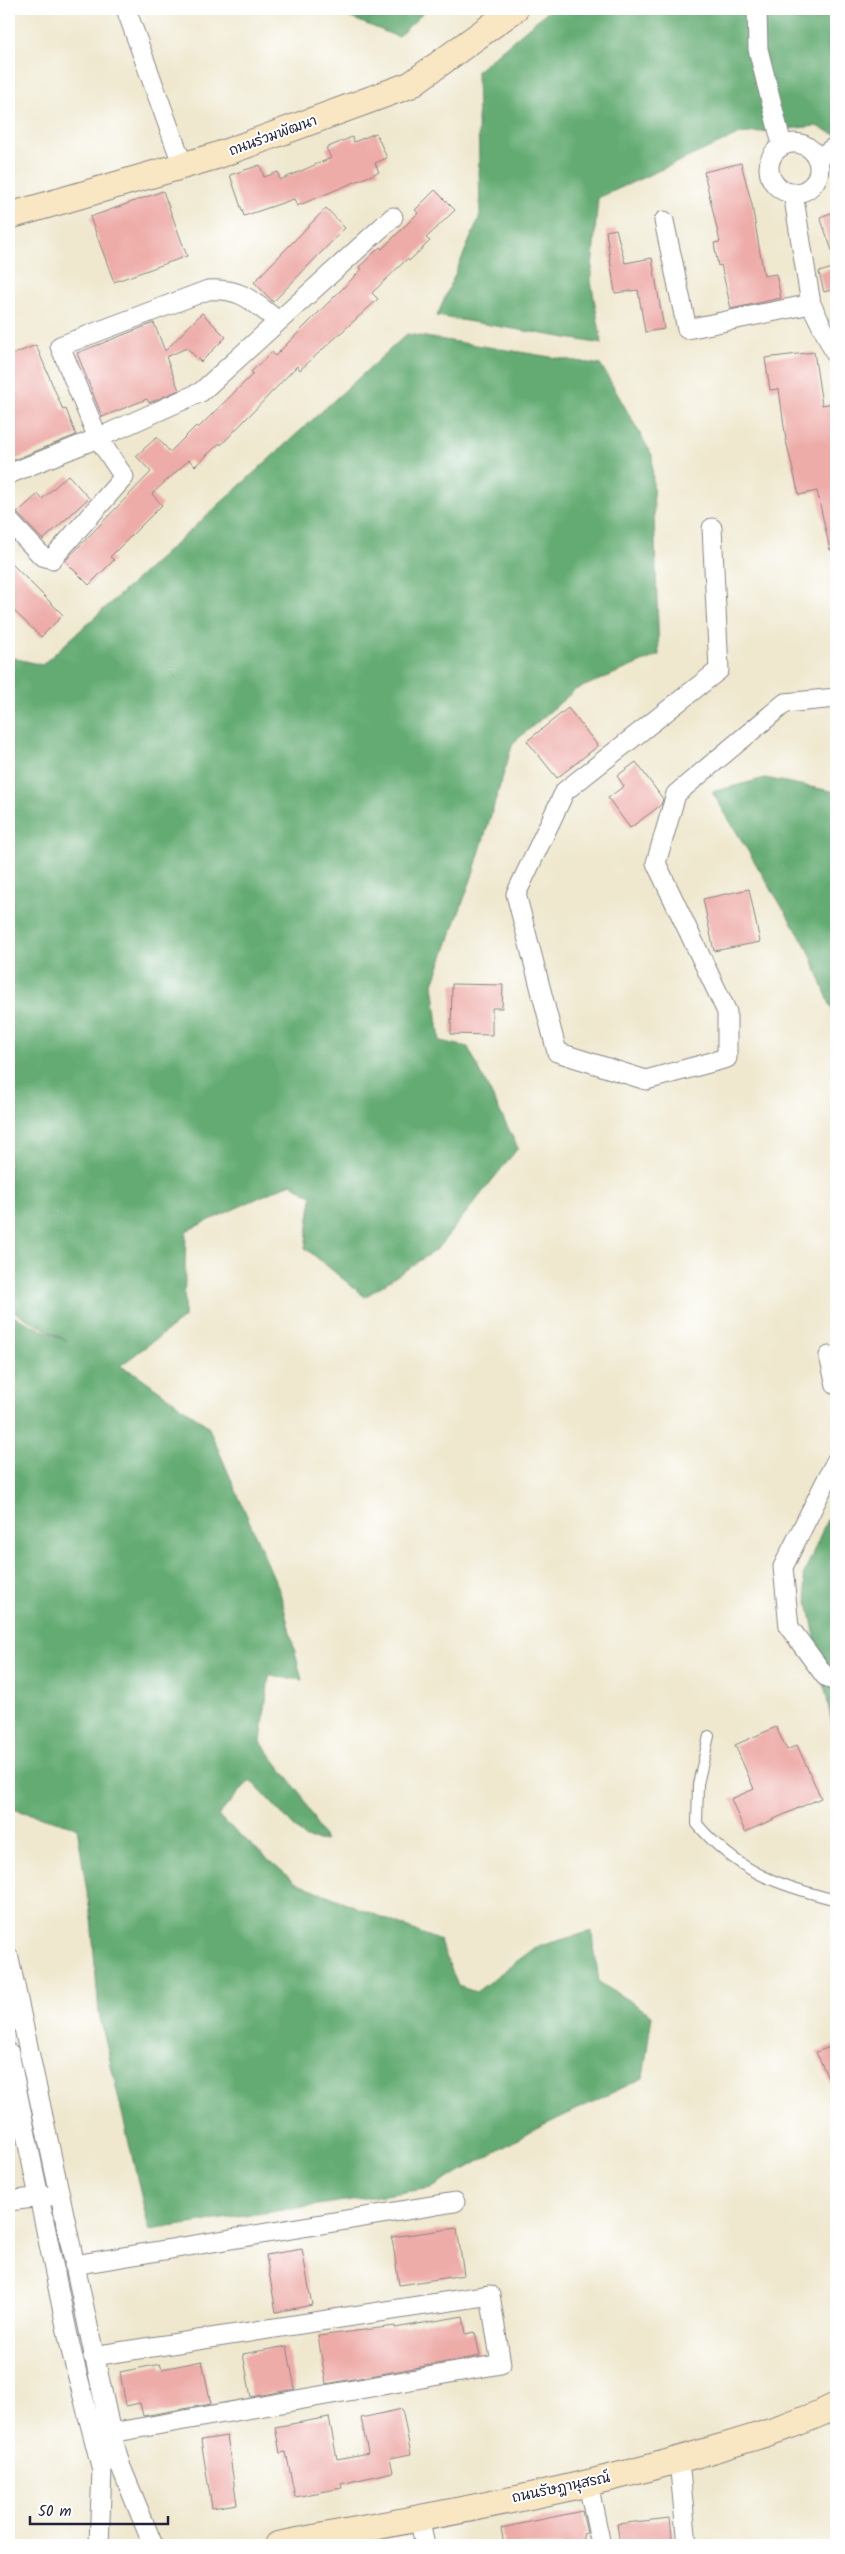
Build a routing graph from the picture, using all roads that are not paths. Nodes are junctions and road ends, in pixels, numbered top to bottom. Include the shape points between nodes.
1 (126, 9) edge
2 (515, 9) edge
3 (757, 9) edge
4 (782, 146) junction
5 (836, 146) edge
6 (817, 158) junction
7 (183, 166) junction
8 (793, 193) junction
9 (9, 216) edge
10 (393, 217) dead end
11 (664, 221) dead end
12 (811, 304) junction
13 (278, 321) junction
14 (836, 354) edge
15 (98, 438) junction
16 (9, 474) edge
17 (9, 521) edge
18 (712, 528) dead end
19 (836, 698) edge
20 (829, 1356) dead end
21 (836, 1385) edge
22 (836, 1461) edge
23 (836, 1682) edge
24 (708, 1736) dead end
25 (836, 1900) edge
26 (9, 1958) edge
27 (9, 2053) edge
28 (60, 2194) junction
29 (39, 2197) junction
30 (9, 2201) edge
31 (455, 2202) dead end
32 (74, 2264) junction
33 (93, 2356) junction
34 (836, 2406) edge
35 (111, 2433) junction
36 (679, 2460) junction
37 (588, 2484) junction
38 (419, 2518) junction
39 (348, 2539) edge
40 (99, 2545) edge
41 (153, 2545) edge
42 (278, 2545) edge
43 (425, 2545) edge
44 (601, 2545) edge
45 (687, 2545) edge

1 - 7 street
2 - 7 street, ถนนร่วมพัฒนา via 410,85
3 - 4 street via 758,49
4 - 6 street via 790,143 805,145
4 - 8 street via 771,157 770,176 780,189
5 - 6 street
6 - 8 street via 817,177 804,190
7 - 9 street, ถนนร่วมพัฒนา
8 - 12 street
10 - 13 street
11 - 12 street via 688,329
12 - 14 street
13 - 15 street via 201,392
13 - 15 street via 247,298 227,289 208,290 60,346
15 - 16 street
15 - 17 street via 124,477 52,560 42,556
18 - 19 street via 720,670 564,791 516,894 557,1052 646,1080 727,1058 727,1012 656,862 676,794 785,703
20 - 21 street
22 - 23 street via 783,1567 788,1627 825,1676
24 - 25 lane via 698,1784 697,1824 716,1846 747,1868 787,1887
26 - 28 street
27 - 29 street
28 - 29 street
28 - 32 street
29 - 30 street
29 - 40 street via 71,2350 102,2470
31 - 32 street
32 - 33 street
33 - 35 street
33 - 35 street via 490,2295 501,2364
34 - 36 street, ถนนรัษฎานุสรณ์ via 802,2423
35 - 41 street via 121,2467
36 - 37 street, ถนนรัษฎานุสรณ์
36 - 45 street
37 - 38 street, ถนนรัษฎานุสรณ์
37 - 44 street
38 - 39 street, ถนนรัษฎานุสรณ์
38 - 43 street
39 - 42 street, ถนนรัษฎานุสรณ์

